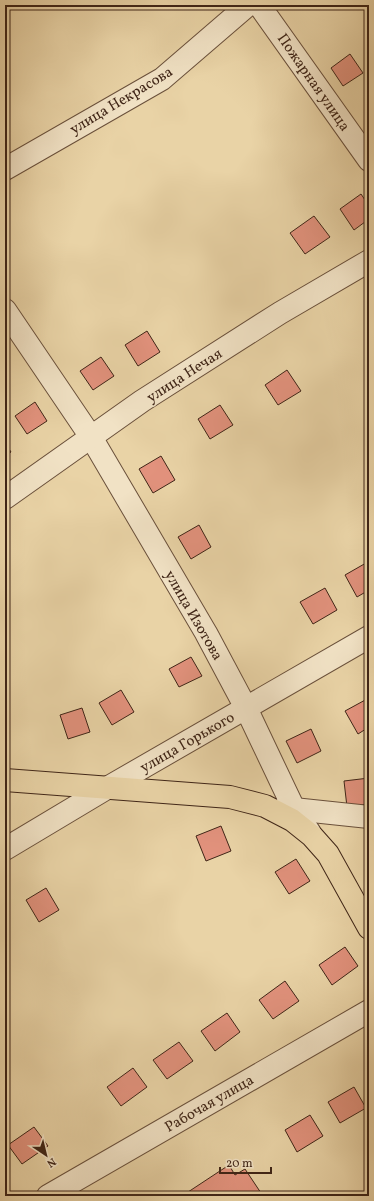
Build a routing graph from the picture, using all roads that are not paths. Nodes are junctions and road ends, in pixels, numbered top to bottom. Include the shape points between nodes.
1 (248, 5) edge
2 (259, 5) edge
3 (369, 160) edge
4 (5, 169) edge
5 (369, 261) edge
6 (5, 310) edge
7 (91, 438) junction
8 (5, 498) edge
9 (369, 636) edge
10 (246, 708) junction
11 (5, 780) edge
12 (107, 788) junction
13 (265, 806) junction
14 (294, 809) junction
15 (369, 817) edge
16 (312, 836) junction
17 (5, 848) edge
18 (369, 928) edge
19 (369, 1011) edge
20 (48, 1196) edge

1 - 4 street, улица Некрасова via 162,79
2 - 3 street, Пожарная улица
5 - 7 street, улица Нечая via 280,313 142,401
6 - 7 street, улица Изотова
7 - 8 street, улица Нечая
7 - 10 street, улица Изотова via 206,633
9 - 10 street, улица Горького
10 - 12 street, улица Горького
10 - 14 street, улица Изотова
11 - 12 main road
12 - 13 main road via 230,797
12 - 17 street, улица Горького
13 - 14 street
13 - 16 main road via 292,820
14 - 15 street
14 - 16 street, улица Изотова
16 - 18 main road, улица Изотова via 328,854
19 - 20 street, Рабочая улица

